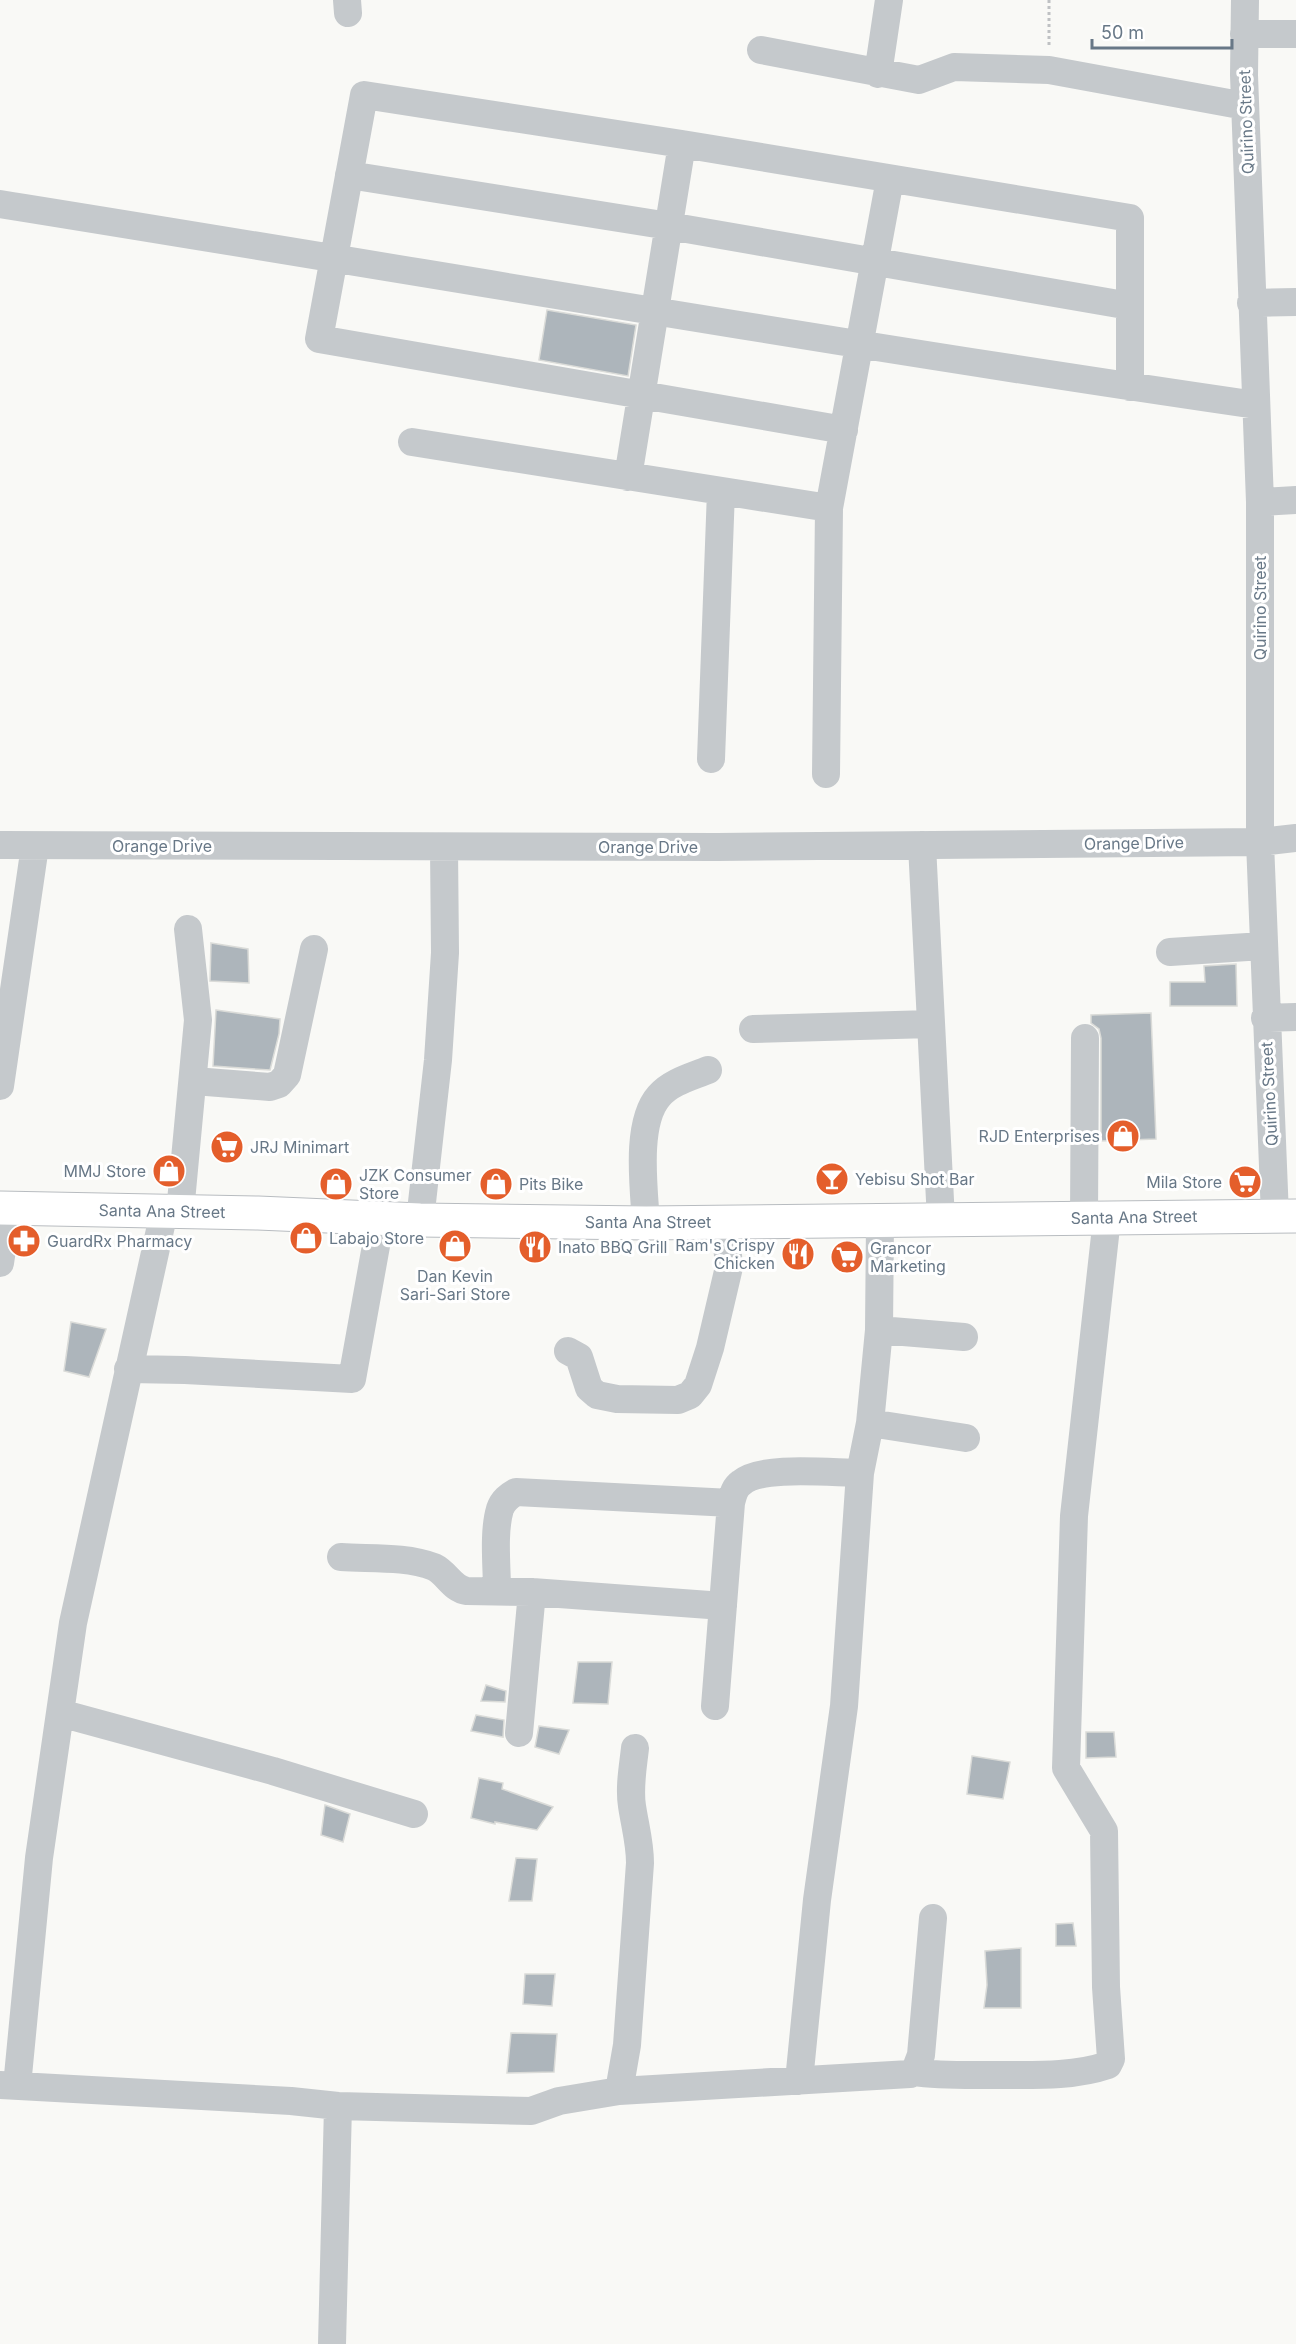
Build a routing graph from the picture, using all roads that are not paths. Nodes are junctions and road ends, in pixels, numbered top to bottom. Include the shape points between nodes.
1 (889, 0) edge
2 (1245, 0) edge
3 (1244, 34) junction
4 (1296, 34) edge
5 (761, 50) dead end
6 (878, 74) junction
7 (1245, 106) junction
8 (682, 144) junction
9 (349, 175) junction
10 (890, 178) junction
11 (0, 204) edge
12 (669, 226) junction
13 (334, 257) junction
14 (875, 262) junction
15 (1296, 302) edge
16 (1251, 303) junction
17 (1130, 306) junction
18 (655, 311) junction
19 (859, 345) junction
20 (1130, 387) junction
21 (641, 395) junction
22 (1256, 405) junction
23 (844, 430) junction
24 (412, 442) dead end
25 (628, 477) junction
26 (721, 491) junction
27 (1296, 501) edge
28 (1260, 502) junction
29 (829, 508) junction
30 (711, 759) dead end
31 (826, 774) dead end
32 (1296, 838) edge
33 (1260, 842) junction
34 (0, 845) edge
35 (922, 845) junction
36 (35, 846) junction
37 (444, 847) junction
38 (188, 928) dead end
39 (1263, 946) junction
40 (314, 950) dead end
41 (1170, 952) dead end
42 (1296, 1017) edge
43 (1265, 1018) junction
44 (931, 1024) junction
45 (753, 1029) dead end
46 (1085, 1038) dead end
47 (708, 1070) dead end
48 (194, 1081) junction
49 (0, 1086) edge
50 (4, 1208) edge
51 (172, 1212) junction
52 (1285, 1216) edge
53 (381, 1218) junction
54 (1095, 1218) junction
55 (420, 1220) junction
56 (941, 1220) junction
57 (725, 1221) junction
58 (880, 1221) junction
59 (646, 1223) junction
60 (0, 1263) edge
61 (879, 1330) junction
62 (964, 1337) dead end
63 (568, 1351) dead end
64 (128, 1369) junction
65 (870, 1423) junction
66 (966, 1438) dead end
67 (860, 1473) junction
68 (731, 1503) junction
69 (341, 1557) dead end
70 (497, 1591) junction
71 (532, 1592) junction
72 (723, 1606) junction
73 (715, 1706) dead end
74 (60, 1713) junction
75 (519, 1733) dead end
76 (635, 1748) dead end
77 (414, 1814) dead end
78 (933, 1918) dead end
79 (913, 2072) junction
80 (799, 2081) junction
81 (8, 2085) edge
82 (619, 2091) junction
83 (338, 2106) junction
84 (332, 2344) edge

1 - 6 street
2 - 3 street, Quirino Street
3 - 4 street
3 - 7 street, Quirino Street
5 - 6 street
6 - 7 street via 918,80 954,68 1049,70
7 - 16 street, Quirino Street
8 - 9 street via 364,95
8 - 10 street
8 - 12 street
9 - 12 street
9 - 13 street
10 - 14 street
10 - 17 street via 1130,218
11 - 13 street
12 - 14 street
12 - 18 street
13 - 18 street
13 - 21 street via 319,339
14 - 17 street
14 - 19 street
15 - 16 street
16 - 22 street, Quirino Street
17 - 20 street
18 - 19 street
18 - 21 street
19 - 20 street
19 - 23 street
20 - 22 street
21 - 23 street
21 - 25 street
22 - 28 street, Quirino Street
23 - 29 street
24 - 25 street
25 - 26 street
26 - 29 street
26 - 30 street
27 - 28 street
28 - 33 street, Quirino Street
29 - 31 street
32 - 33 street, Orange Drive
33 - 35 street, Orange Drive
33 - 39 street, Quirino Street
34 - 36 street, Orange Drive
35 - 37 street, Orange Drive
35 - 44 street
36 - 37 street, Orange Drive
36 - 49 street
37 - 55 street via 438,1060
38 - 48 street via 198,1020
39 - 41 street
39 - 43 street, Quirino Street
40 - 48 street via 287,1075 279,1084 270,1087
42 - 43 street
43 - 52 street, Quirino Street
44 - 45 street
44 - 56 street
46 - 54 street
47 - 59 street via 675,1083 658,1096 649,1116 642,1165
48 - 51 street
50 - 51 main road, Santa Ana Street
50 - 60 street
51 - 53 main road, Santa Ana Street
51 - 64 street
52 - 54 main road, Santa Ana Street
53 - 55 main road, Santa Ana Street
53 - 64 street via 352,1379
54 - 56 main road, Santa Ana Street
54 - 79 street via 1074,1516 1066,1768 1104,1831 1111,2059 1108,2066 1092,2071 1032,2075
55 - 59 main road, Santa Ana Street
56 - 58 main road, Santa Ana Street
57 - 58 main road, Santa Ana Street
57 - 59 main road, Santa Ana Street
57 - 63 street via 729,1267 710,1348 698,1385 690,1395 678,1400 597,1395 589,1388 579,1357
58 - 61 street
61 - 62 street
61 - 65 street
64 - 74 street via 73,1623
65 - 66 street
65 - 67 street
67 - 68 street via 765,1472 742,1482
67 - 80 street via 844,1706 817,1900
68 - 70 street via 516,1492 500,1508
68 - 72 street
69 - 70 street via 418,1563 435,1568 460,1590
70 - 71 street
71 - 72 street
71 - 75 street
72 - 73 street
74 - 77 street
74 - 81 street
76 - 82 street via 631,1789 640,1863 627,2045
78 - 79 street via 921,2055
79 - 80 street
80 - 82 street
81 - 83 street
82 - 83 street via 560,2101 531,2111
83 - 84 street

